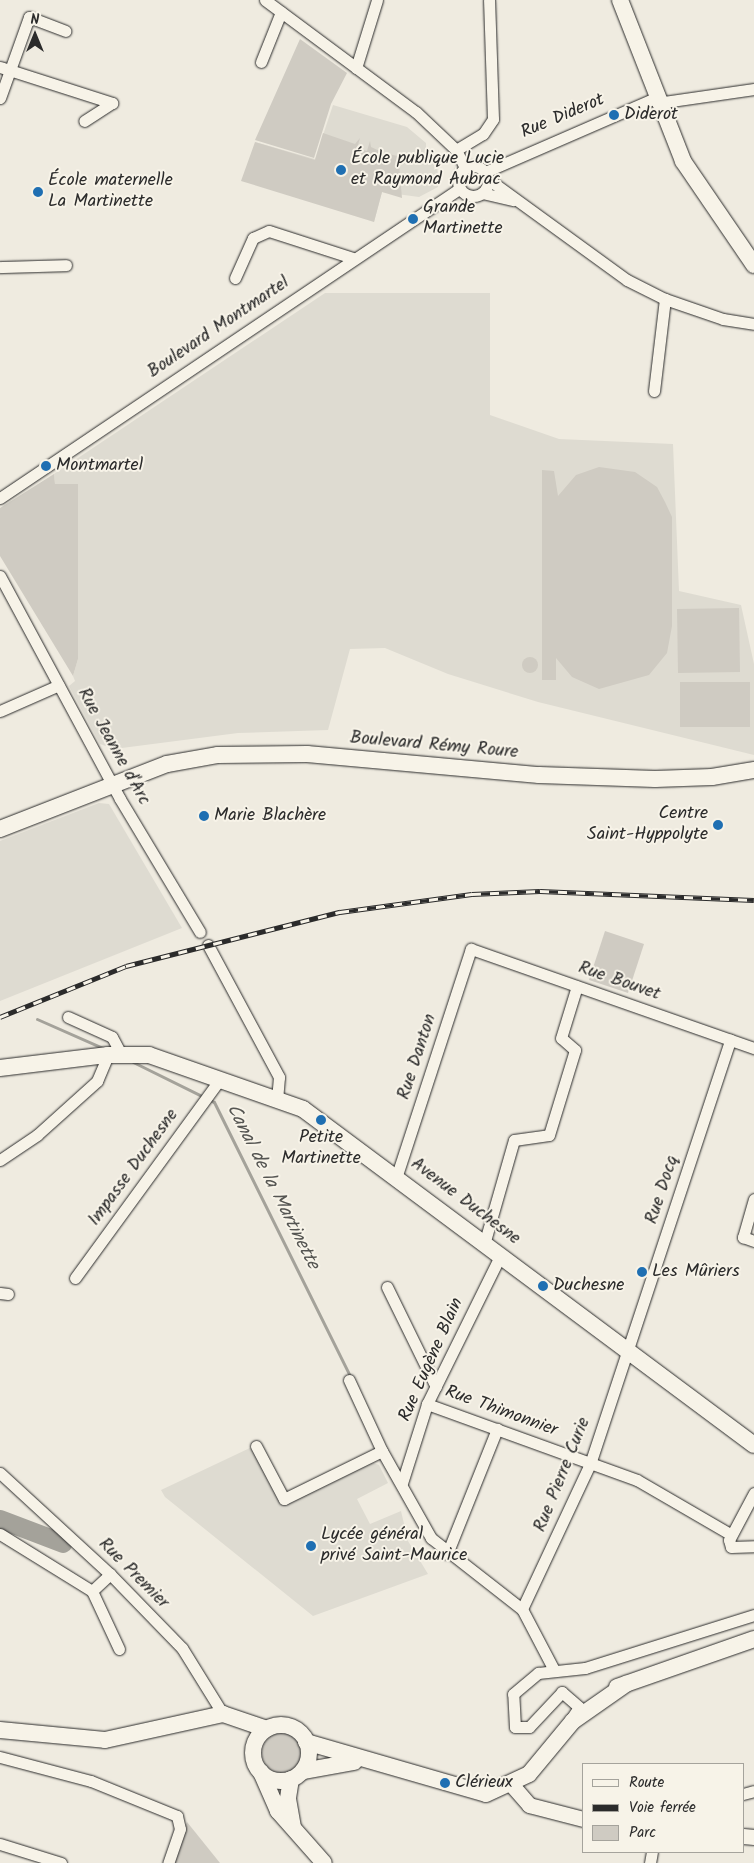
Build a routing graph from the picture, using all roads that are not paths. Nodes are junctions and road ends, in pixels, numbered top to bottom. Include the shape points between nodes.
1 (265, 0) edge
2 (377, 0) edge
3 (489, 0) edge
4 (620, 0) edge
5 (281, 12) junction
6 (65, 30) dead end
7 (261, 62) dead end
8 (5, 68) edge
9 (356, 68) junction
10 (754, 89) edge
11 (0, 98) edge
12 (656, 100) junction
13 (84, 121) dead end
14 (456, 150) junction
15 (465, 168) junction
16 (486, 175) junction
17 (459, 189) junction
18 (482, 193) junction
19 (519, 203) junction
20 (353, 258) junction
21 (66, 265) dead end
22 (754, 265) edge
23 (0, 268) edge
24 (235, 278) dead end
25 (665, 299) junction
26 (754, 324) edge
27 (654, 391) dead end
28 (0, 498) edge
29 (0, 576) edge
30 (59, 684) junction
31 (0, 712) edge
32 (754, 770) edge
33 (115, 784) junction
34 (0, 829) edge
35 (200, 932) dead end
36 (208, 945) dead end
37 (471, 949) joint
38 (577, 986) junction
39 (68, 1017) dead end
40 (730, 1040) junction
41 (754, 1048) edge
42 (115, 1055) junction
43 (0, 1068) edge
44 (220, 1079) junction
45 (277, 1098) junction
46 (0, 1160) edge
47 (397, 1175) junction
48 (754, 1199) edge
49 (485, 1241) junction
50 (754, 1241) edge
51 (501, 1254) junction
52 (75, 1278) dead end
53 (387, 1287) dead end
54 (629, 1351) junction
55 (349, 1380) dead end
56 (436, 1387) junction
57 (428, 1404) junction
58 (497, 1430) junction
59 (754, 1445) edge
60 (256, 1446) dead end
61 (382, 1451) junction
62 (590, 1464) junction
63 (0, 1473) edge
64 (402, 1483) junction
65 (754, 1493) edge
66 (0, 1534) edge
67 (730, 1534) junction
68 (754, 1546) edge
69 (447, 1554) junction
70 (110, 1574) junction
71 (92, 1591) junction
72 (522, 1609) junction
73 (754, 1615) edge
74 (754, 1640) edge
75 (119, 1649) dead end
76 (554, 1670) junction
77 (626, 1684) junction
78 (577, 1705) junction
79 (223, 1714) junction
80 (268, 1729) junction
81 (0, 1730) edge
82 (560, 1738) junction
83 (306, 1742) junction
84 (254, 1746) junction
85 (0, 1756) edge
86 (368, 1763) junction
87 (260, 1772) junction
88 (297, 1775) junction
89 (511, 1779) junction
90 (582, 1819) edge
91 (294, 1831) junction
92 (0, 1844) edge
93 (61, 1863) edge
94 (168, 1863) edge
95 (324, 1863) edge

1 - 5 street
2 - 9 street
3 - 14 street via 493,119 483,134
4 - 12 main road
5 - 7 street
5 - 9 street
6 - 8 street via 29,17
8 - 11 street
8 - 13 street via 112,103
9 - 14 street via 416,112
10 - 12 street, Rue Diderot
12 - 16 street, Rue Diderot
12 - 22 main road via 683,161
14 - 15 street
15 - 16 street via 478,166
15 - 17 street via 458,177
16 - 18 street
16 - 19 street
17 - 18 street via 467,196
17 - 20 street, Boulevard Montmartel
18 - 19 street
19 - 25 street via 606,268
20 - 24 street via 269,231 253,238
20 - 28 street, Boulevard Montmartel
21 - 23 street
25 - 26 street via 723,319
25 - 27 street via 656,344
29 - 30 street, Rue Jeanne d'Arc
30 - 31 street
30 - 33 street, Rue Jeanne d'Arc
32 - 33 main road, Boulevard Rémy Roure via 687,778 539,775 308,754 251,754 189,758
33 - 34 main road, Boulevard Rémy Roure
33 - 35 street, Rue Jeanne d'Arc
36 - 45 street via 279,1077
37 - 38 street, Rue Bouvet
37 - 47 street, Rue Danton
38 - 40 street, Rue Bouvet
38 - 49 street via 562,1038 574,1050 549,1135 514,1140
39 - 42 street via 112,1037
40 - 41 street, Rue Bouvet
40 - 54 street, Rue Docq
42 - 43 main road, Avenue Duchesne
42 - 44 main road, Avenue Duchesne via 163,1058
42 - 46 street via 97,1081 37,1135
44 - 45 main road, Avenue Duchesne
44 - 52 street, Impasse Duchesne
45 - 47 main road, Avenue Duchesne via 321,1120
47 - 49 main road, Avenue Duchesne
48 - 50 street via 743,1237
49 - 51 main road, Avenue Duchesne
51 - 54 main road, Avenue Duchesne
51 - 56 street, Rue Eugène Blain
53 - 56 street
54 - 59 main road, Avenue Duchesne
54 - 62 street, Rue Pierre Curie
55 - 61 street
56 - 57 street, Rue Eugène Blain
57 - 58 street, Rue Thimonnier
57 - 64 street, Rue Eugène Blain
58 - 62 street, Rue Thimonnier
58 - 69 street
60 - 61 street via 284,1499
61 - 64 street
62 - 67 street, Rue Thimonnier via 656,1489
62 - 72 street, Rue Pierre Curie
63 - 70 street, Rue Premier
64 - 69 street via 431,1538
65 - 67 street
66 - 71 street
67 - 68 street, Rue Thimonnier via 731,1547
69 - 72 street
70 - 71 street
70 - 79 street, Rue Premier via 182,1648
71 - 75 street
72 - 76 street
73 - 76 street via 585,1668
74 - 77 main road
76 - 78 street via 538,1673 513,1694 514,1727 529,1727 562,1692
77 - 78 main road via 594,1694
77 - 82 main road via 584,1710
78 - 82 street
78 - 89 main road
79 - 80 main road
79 - 81 main road via 106,1740
79 - 84 main road via 237,1723
80 - 83 main road via 293,1728
80 - 84 main road
82 - 89 main road via 541,1763
83 - 86 main road
83 - 88 main road via 308,1757
84 - 87 main road
85 - 94 street via 90,1781 177,1816 180,1829
86 - 88 main road via 332,1762
86 - 89 main road via 445,1783
87 - 88 main road via 274,1780
87 - 91 main road via 278,1811
88 - 91 main road via 288,1804
89 - 90 street via 529,1805
91 - 95 main road
92 - 93 street

